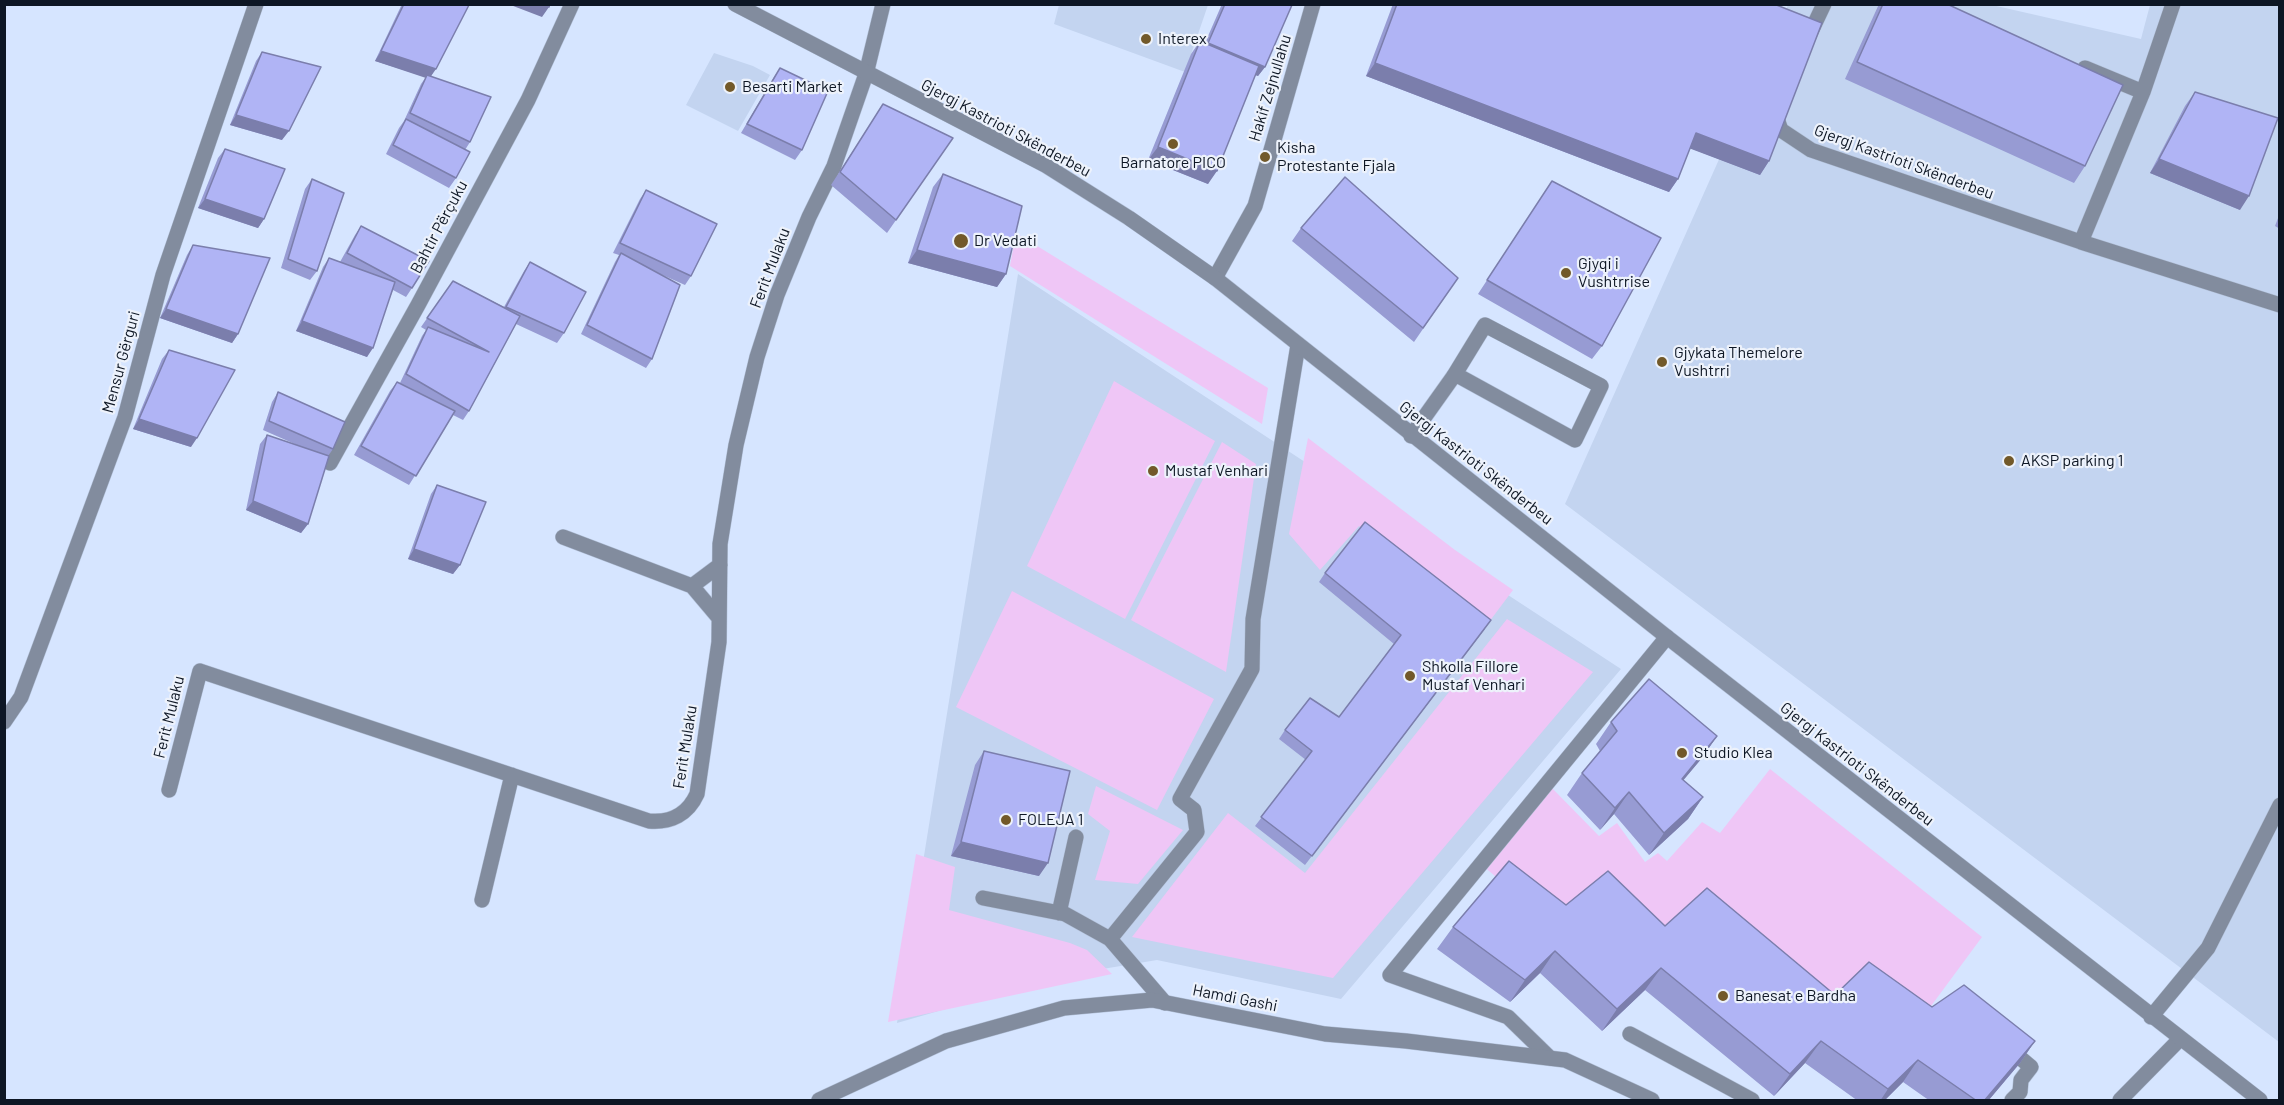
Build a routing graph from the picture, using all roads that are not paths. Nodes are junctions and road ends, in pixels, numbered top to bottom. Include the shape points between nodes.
1 (256, 4) edge
2 (572, 4) edge
3 (735, 4) edge
4 (883, 4) edge
5 (1313, 4) edge
6 (1824, 4) edge
7 (2173, 4) edge
8 (1799, 58) edge
9 (2067, 61) edge
10 (866, 74) junction
11 (2143, 92) junction
12 (1779, 100) edge
13 (2081, 242) junction
14 (1215, 278) junction
15 (2280, 305) edge
16 (1298, 345) junction
17 (1455, 374) junction
18 (1411, 436) junction
19 (330, 463) edge
20 (563, 537) dead end
21 (720, 565) junction
22 (692, 586) junction
23 (719, 618) junction
24 (1667, 638) junction
25 (4, 722) edge
26 (512, 775) junction
27 (169, 790) dead end
28 (2280, 805) edge
29 (1076, 837) dead end
30 (983, 898) dead end
31 (482, 900) dead end
32 (1059, 913) junction
33 (1110, 939) junction
34 (1165, 1003) junction
35 (2151, 1017) junction
36 (1630, 1034) edge
37 (2180, 1039) junction
38 (2012, 1051) edge
39 (1550, 1058) junction
40 (819, 1101) edge
41 (1652, 1101) edge
42 (1752, 1101) edge
43 (2012, 1101) edge
44 (2120, 1101) edge
45 (2260, 1101) edge

1 - 25 street, Mensur Gërguri via 163,275 125,417 21,697
2 - 19 street, Bahtir Përçuku via 528,100
3 - 10 street, Gjergj Kastrioti Skënderbeu
4 - 10 street, Ferit Mulaku
5 - 14 street, Hakif Zejnullahu via 1255,206
6 - 8 street
7 - 11 street
9 - 11 street
10 - 14 street, Gjergj Kastrioti Skënderbeu via 1045,165
10 - 21 street, Ferit Mulaku via 834,166 777,295 757,357 736,445
11 - 13 street
12 - 13 street, Gjergj Kastrioti Skënderbeu via 1774,111 1781,130 1811,150
13 - 15 street, Gjergj Kastrioti Skënderbeu
14 - 16 street, Gjergj Kastrioti Skënderbeu
16 - 18 street, Gjergj Kastrioti Skënderbeu
16 - 33 street via 1253,619 1252,669 1180,799 1194,810 1197,832
17 - 17 street via 1485,325 1601,386 1575,440
17 - 18 street
18 - 24 street, Gjergj Kastrioti Skënderbeu
20 - 22 street
21 - 22 street
21 - 23 street, Ferit Mulaku
22 - 23 street
23 - 26 street, Ferit Mulaku via 697,794 677,818 648,821
24 - 35 street, Gjergj Kastrioti Skënderbeu
24 - 39 street via 1390,975 1508,1017
26 - 27 street, Ferit Mulaku via 200,671
26 - 31 street
28 - 35 street via 2208,948
29 - 32 street
30 - 32 street
32 - 33 street
33 - 34 street
34 - 39 street, Hamdi Gashi via 1325,1034
34 - 40 street, Hamdi Gashi via 1152,1000 1064,1008 946,1041
35 - 37 street, Gjergj Kastrioti Skënderbeu
36 - 42 street
37 - 44 street
37 - 45 street, Gjergj Kastrioti Skënderbeu
38 - 43 street via 2031,1067
39 - 41 street, Hamdi Gashi via 1565,1060

